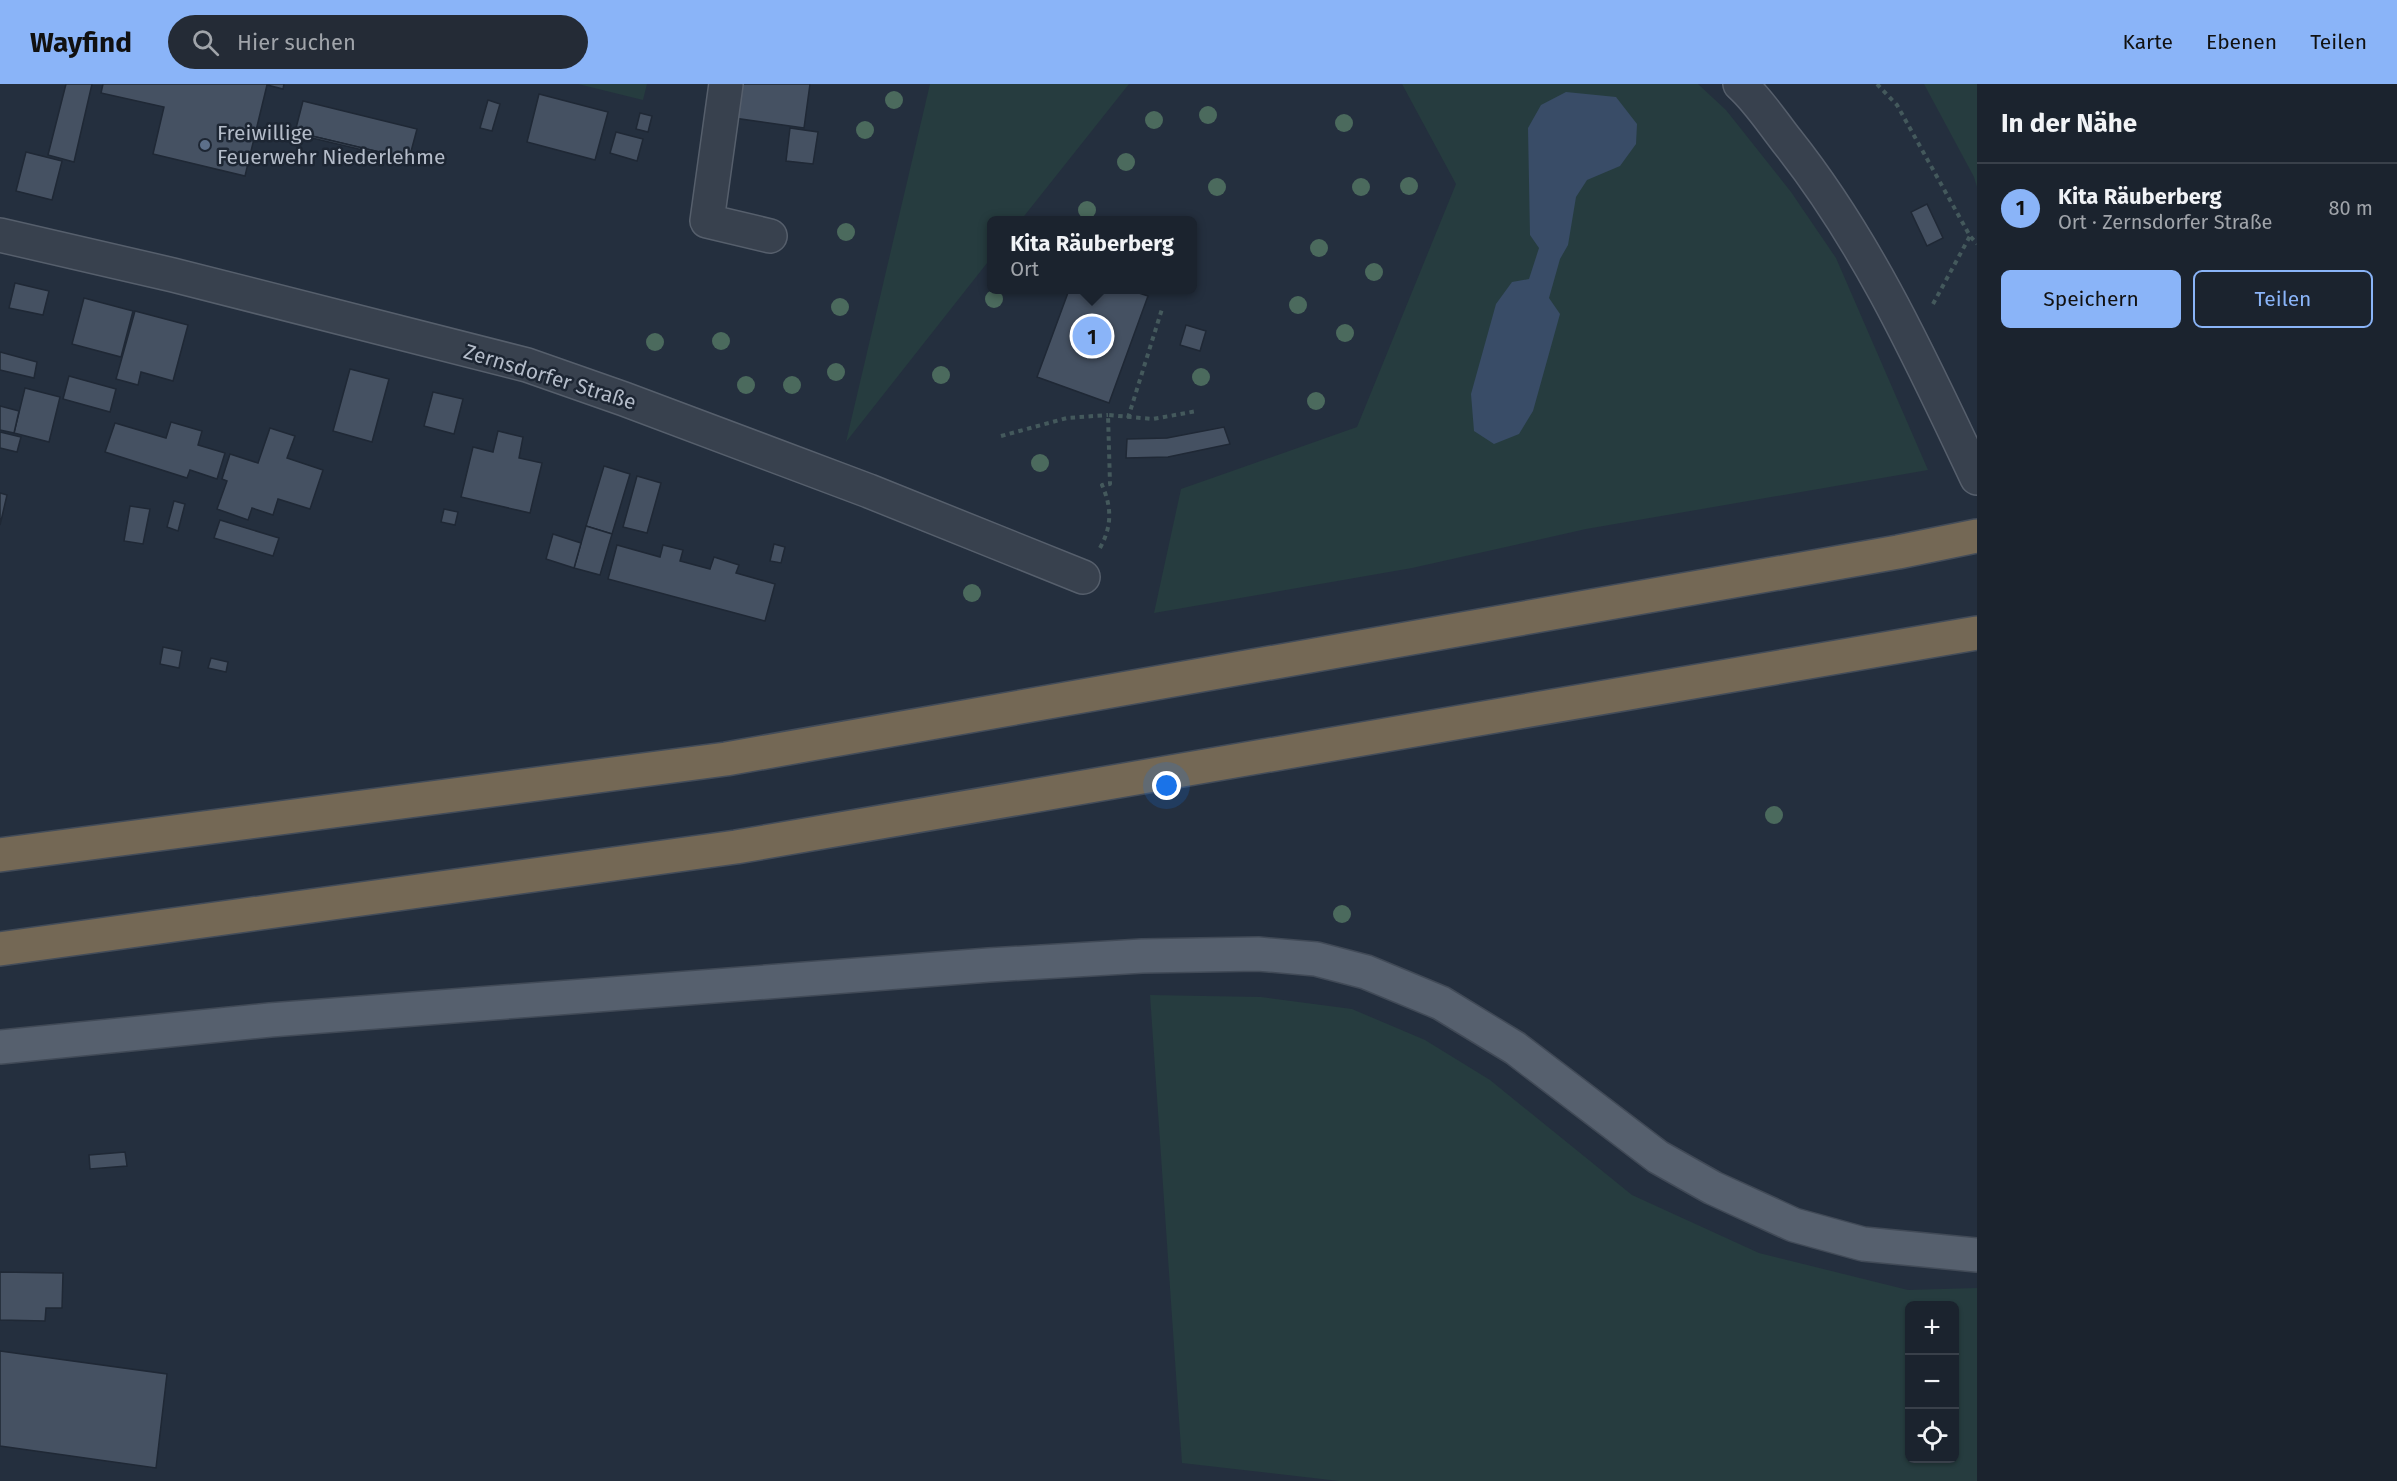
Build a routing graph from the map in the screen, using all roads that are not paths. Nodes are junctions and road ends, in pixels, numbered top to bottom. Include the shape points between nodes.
1 (726, 84) edge
2 (1740, 84) edge
3 (0, 235) edge
4 (770, 236) dead end
5 (1977, 478) edge
6 (1977, 536) edge
7 (1083, 577) dead end
8 (1977, 633) edge
9 (0, 855) edge
10 (0, 949) edge
11 (0, 1047) edge
12 (1977, 1255) edge

1 - 4 street via 707,221
2 - 5 street via 1816,178 1870,262
3 - 7 street, Zernsdorfer Straße via 527,365 869,491
6 - 9 highway via 726,759
8 - 10 highway via 736,847
11 - 12 main road via 270,1020 989,965 1142,956 1258,954 1316,959 1366,972 1442,1003 1515,1048 1658,1157 1794,1225 1863,1244

